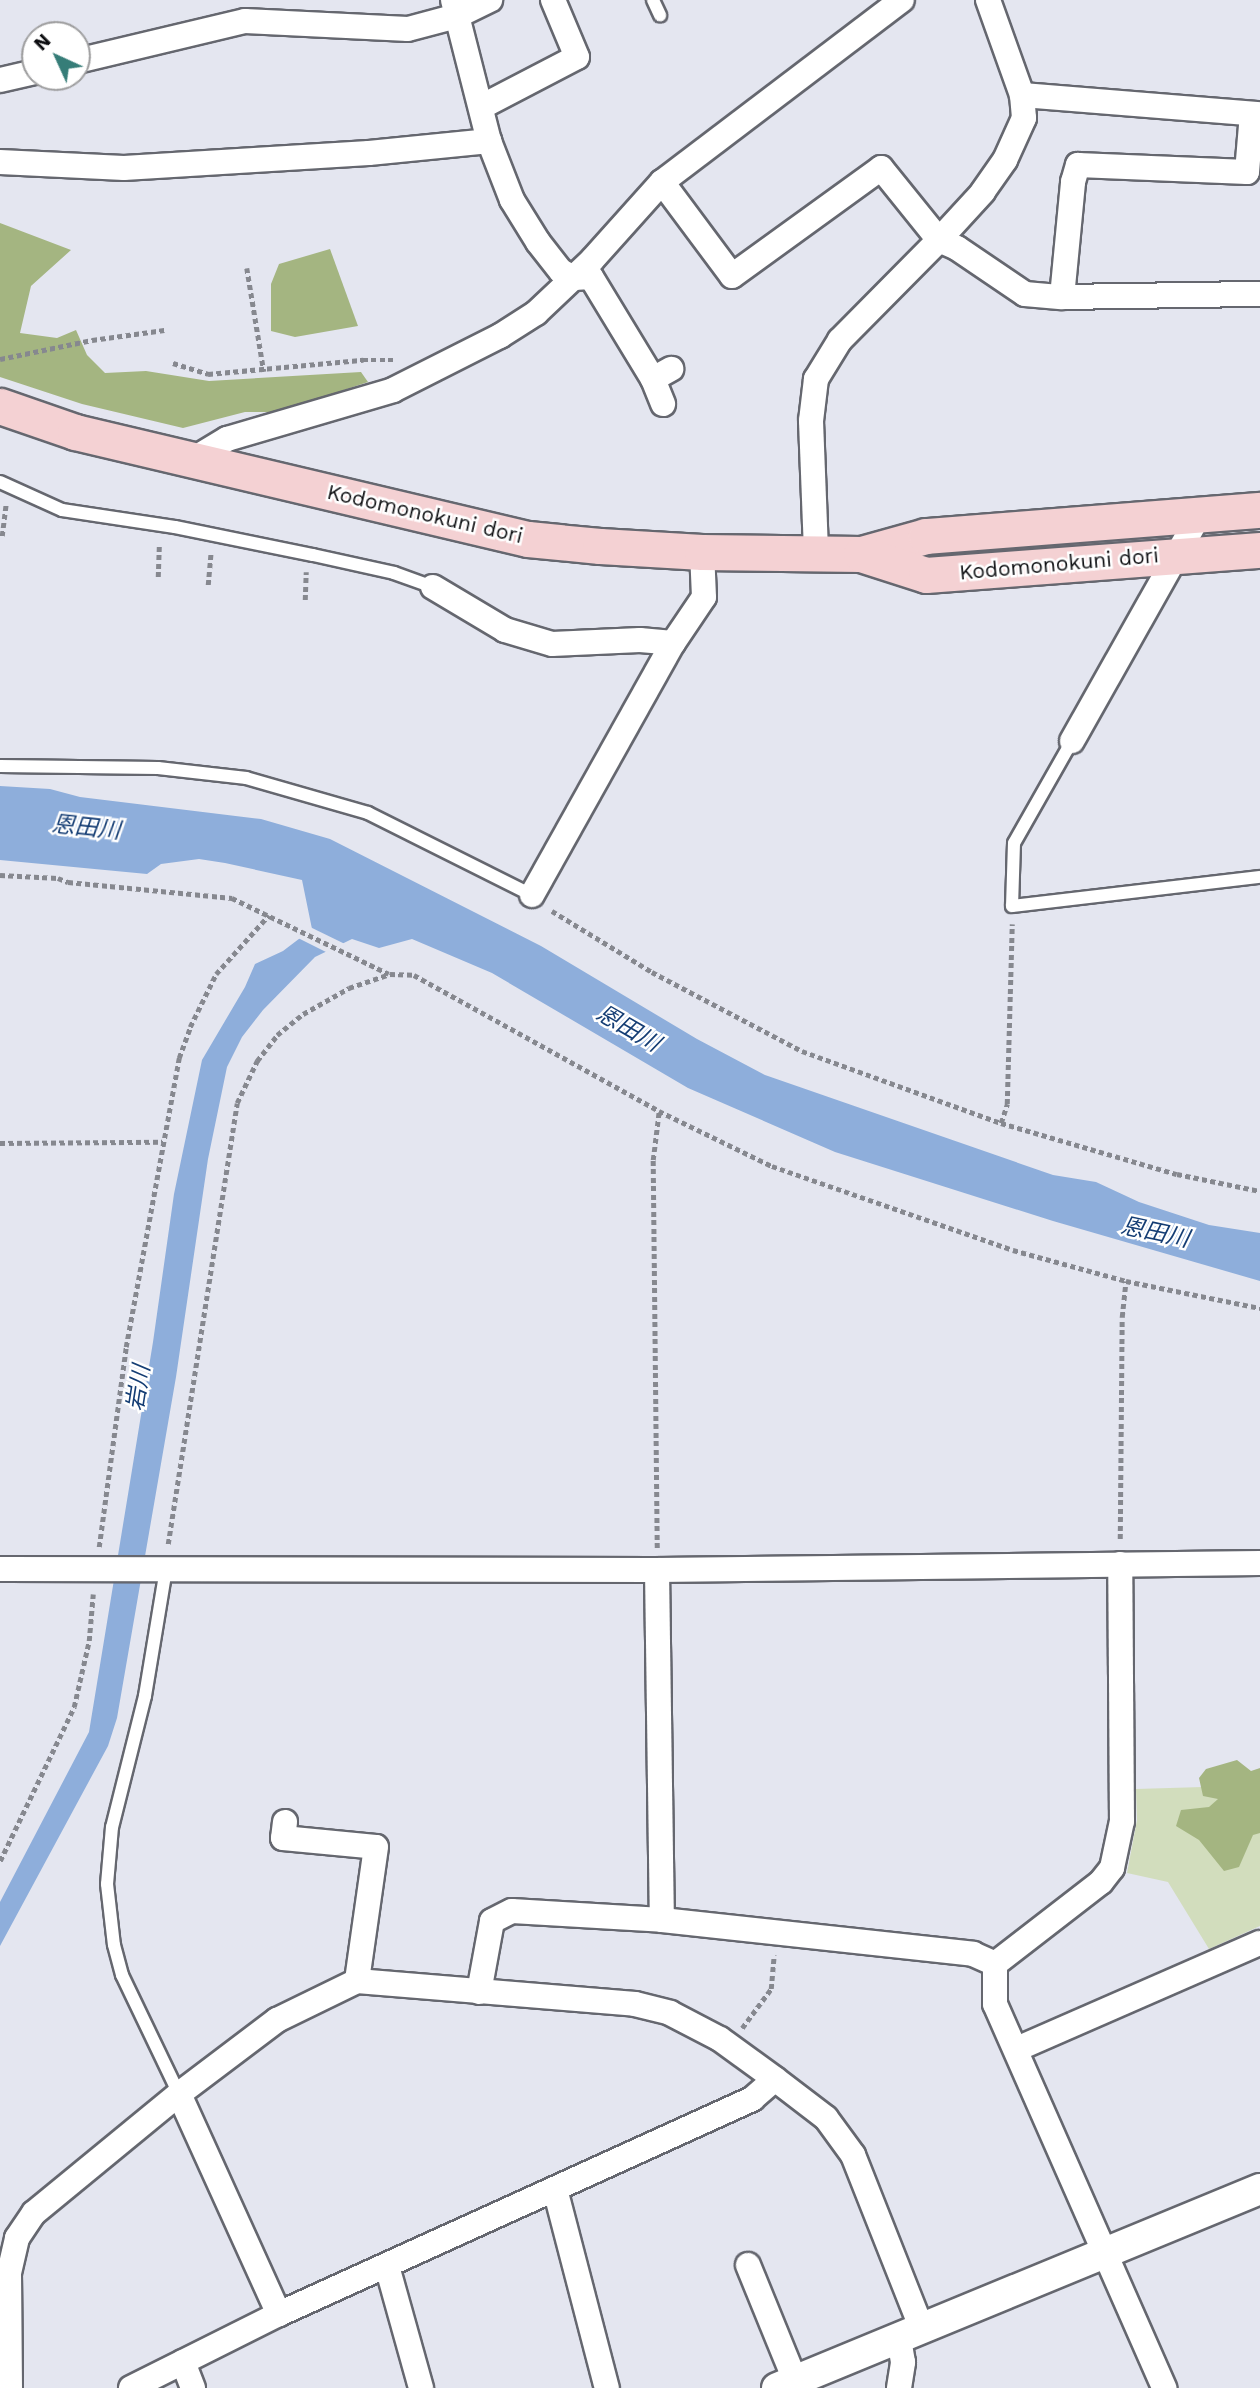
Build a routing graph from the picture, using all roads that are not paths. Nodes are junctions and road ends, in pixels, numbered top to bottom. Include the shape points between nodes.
1 (491, 0) edge
2 (553, 0) edge
3 (653, 0) edge
4 (902, 0) edge
5 (988, 0) edge
6 (455, 8) edge
7 (660, 15) dead end
8 (91, 58) edge
9 (21, 75) edge
10 (0, 80) edge
11 (1022, 95) junction
12 (481, 107) junction
13 (1256, 114) edge
14 (489, 141) junction
15 (0, 162) edge
16 (662, 182) junction
17 (939, 240) junction
18 (574, 278) junction
19 (1260, 294) edge
20 (1062, 297) junction
21 (663, 404) dead end
22 (0, 406) edge
23 (192, 460) junction
24 (4, 484) edge
25 (1260, 510) edge
26 (1200, 513) junction
27 (1260, 550) edge
28 (702, 552) junction
29 (861, 554) junction
30 (816, 555) junction
31 (1176, 555) junction
32 (433, 587) joint
33 (673, 643) junction
34 (1072, 741) joint
35 (0, 766) edge
36 (1260, 877) edge
37 (532, 895) joint
38 (1260, 1563) edge
39 (1120, 1564) junction
40 (0, 1569) edge
41 (158, 1569) junction
42 (657, 1570) junction
43 (283, 1838) dead end
44 (662, 1920) junction
45 (1260, 1943) edge
46 (995, 1964) junction
47 (356, 1981) junction
48 (479, 1992) junction
49 (1017, 2049) junction
50 (775, 2079) junction
51 (179, 2094) junction
52 (555, 2189) junction
53 (1260, 2189) edge
54 (7, 2243) edge
55 (1104, 2253) junction
56 (748, 2265) dead end
57 (387, 2266) junction
58 (279, 2314) junction
59 (911, 2334) junction
60 (183, 2362) junction
61 (786, 2384) edge
62 (10, 2388) edge
63 (131, 2388) edge
64 (193, 2388) edge
65 (421, 2388) edge
66 (607, 2388) edge
67 (899, 2388) edge
68 (1164, 2388) edge

1 - 6 street
2 - 12 street via 577,57
3 - 7 lane
4 - 16 street
5 - 11 street
6 - 8 street via 408,29 245,21
6 - 12 street
9 - 10 street
11 - 13 street
11 - 17 street via 1024,118 1005,160
12 - 14 street
13 - 20 street via 1247,172 1078,166
14 - 15 street via 124,168
14 - 18 street via 512,200 538,242 561,271
16 - 17 street via 732,276 881,168
16 - 18 street
17 - 20 street via 1025,294
17 - 30 street via 840,340 816,379 811,421
18 - 21 street via 591,277 662,374
18 - 23 street via 536,313 500,336 393,390 227,439
19 - 20 street
22 - 23 main road, Kodomonokuni dori via 50,425
23 - 28 main road, Kodomonokuni dori via 528,539
24 - 32 lane via 62,510 307,554 394,573
25 - 26 main road, Kodomonokuni dori
26 - 29 main road, Kodomonokuni dori via 926,536
26 - 31 street
27 - 31 main road, Kodomonokuni dori
28 - 30 main road, Kodomonokuni dori
28 - 33 street via 704,597
29 - 30 main road, Kodomonokuni dori
29 - 31 main road, Kodomonokuni dori via 926,575
31 - 34 street
32 - 33 street via 505,630 552,644
33 - 37 street
34 - 36 lane via 1014,843 1012,906
35 - 37 lane via 158,768 246,778 368,813
38 - 39 street
39 - 42 street
39 - 46 street via 1122,1821 1112,1868 1101,1882
40 - 41 street
41 - 42 street
41 - 51 lane via 145,1696 112,1826 107,1884 122,1975
42 - 44 street
43 - 47 street via 376,1847
44 - 46 street via 973,1954
44 - 48 street via 512,1911 492,1921
45 - 49 street
46 - 49 street via 995,2004
47 - 48 street
47 - 51 street via 277,2020
48 - 50 street via 635,2004 670,2013 720,2039
49 - 55 street
50 - 52 street via 752,2099
50 - 59 street via 827,2118 853,2155
51 - 54 street via 34,2213
51 - 58 street
52 - 57 street
52 - 66 street
53 - 55 street
54 - 62 street
55 - 59 street
55 - 68 street
56 - 61 street
57 - 58 street
57 - 65 street
58 - 60 street
59 - 61 street
59 - 67 street
60 - 63 street
60 - 64 street

